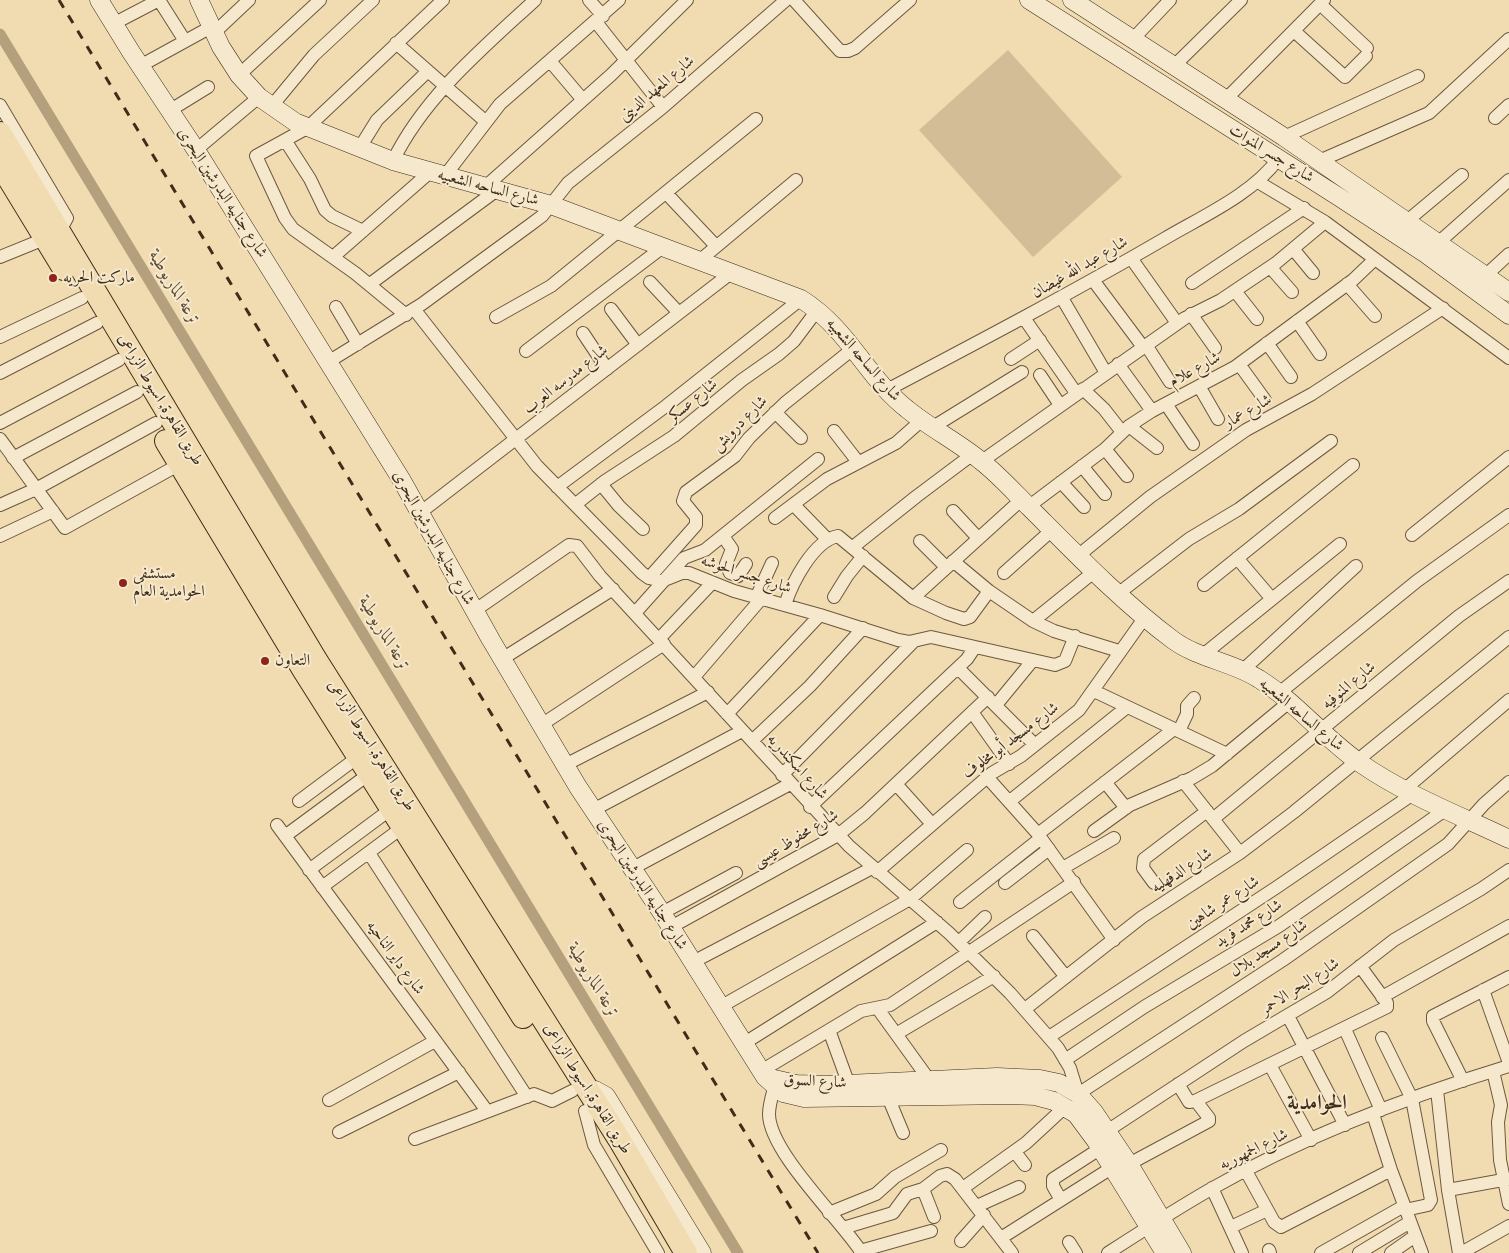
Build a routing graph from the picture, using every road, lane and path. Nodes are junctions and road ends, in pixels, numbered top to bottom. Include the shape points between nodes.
1 (99, 0) edge
2 (159, 0) edge
3 (199, 0) edge
4 (249, 0) edge
5 (320, 0) edge
6 (373, 0) edge
7 (443, 0) edge
8 (535, 0) edge
9 (589, 0) edge
10 (619, 0) edge
11 (687, 0) edge
12 (786, 0) edge
13 (794, 0) edge
14 (910, 0) edge
15 (1029, 0) edge
16 (1170, 0) edge
17 (1241, 0) edge
18 (1080, 2) edge
19 (1322, 2) edge
20 (600, 19) junction
21 (113, 24) junction
22 (213, 30) junction
23 (1294, 31) junction
24 (1133, 39) junction
25 (1509, 39) edge
26 (185, 42) junction
27 (396, 43) junction
28 (626, 60) junction
29 (550, 61) junction
30 (140, 66) junction
31 (1174, 66) junction
32 (428, 72) junction
33 (239, 75) junction
34 (1418, 76) dead end
35 (208, 87) dead end
36 (445, 87) junction
37 (1226, 99) junction
38 (582, 100) junction
39 (265, 102) junction
40 (0, 105) edge
41 (1509, 105) edge
42 (663, 107) junction
43 (169, 111) junction
44 (1494, 118) dead end
45 (756, 119) dead end
46 (485, 121) junction
47 (307, 128) junction
48 (0, 133) edge
49 (1284, 137) junction
50 (285, 140) junction
51 (359, 149) junction
52 (196, 150) junction
53 (1278, 159) junction
54 (393, 161) junction
55 (1319, 161) junction
56 (0, 164) edge
57 (436, 175) junction
58 (1462, 175) dead end
59 (796, 180) dead end
60 (1509, 180) edge
61 (1258, 182) junction
62 (491, 189) junction
63 (666, 193) junction
64 (551, 205) junction
65 (1304, 208) junction
66 (1407, 221) junction
67 (1325, 222) junction
68 (363, 231) junction
69 (619, 231) junction
70 (52, 236) junction
71 (1438, 242) junction
72 (716, 246) junction
73 (663, 247) junction
74 (1294, 250) junction
75 (1509, 254) edge
76 (0, 257) edge
77 (333, 257) junction
78 (1131, 258) junction
79 (1375, 260) junction
80 (699, 261) junction
81 (1270, 267) junction
82 (731, 273) junction
83 (1313, 273) dead end
84 (1485, 276) junction
85 (1093, 280) junction
86 (650, 282) dead end
87 (1192, 283) dead end
88 (370, 284) junction
89 (1347, 284) junction
90 (1235, 291) junction
91 (1292, 292) dead end
92 (1509, 292) edge
93 (82, 298) junction
94 (1062, 298) junction
95 (801, 299) junction
96 (336, 307) dead end
97 (1442, 308) junction
98 (611, 309) dead end
99 (818, 310) junction
100 (410, 312) junction
101 (679, 313) junction
102 (1191, 314) junction
103 (1509, 315) edge
104 (1374, 316) dead end
105 (496, 317) dead end
106 (1024, 318) junction
107 (1257, 319) dead end
108 (1297, 321) junction
109 (97, 323) junction
110 (1177, 323) junction
111 (583, 333) dead end
112 (0, 337) edge
113 (1040, 340) junction
114 (1267, 343) junction
115 (358, 344) junction
116 (638, 345) junction
117 (1144, 346) junction
118 (854, 348) junction
119 (1215, 348) dead end
120 (526, 351) dead end
121 (1320, 354) dead end
122 (1509, 358) edge
123 (1011, 359) dead end
124 (119, 360) junction
125 (328, 362) junction
126 (1118, 364) junction
127 (1239, 364) junction
128 (607, 369) junction
129 (1022, 372) dead end
130 (0, 373) edge
131 (1106, 373) junction
132 (1040, 375) dead end
133 (1291, 377) dead end
134 (1170, 382) dead end
135 (1199, 386) junction
136 (887, 390) junction
137 (1080, 391) junction
138 (137, 392) junction
139 (1266, 400) dead end
140 (1166, 404) junction
141 (1060, 405) junction
142 (1152, 411) junction
143 (775, 412) junction
144 (1218, 419) dead end
145 (156, 422) junction
146 (0, 423) edge
147 (928, 423) junction
148 (1125, 429) junction
149 (834, 431) dead end
150 (801, 438) dead end
151 (516, 440) junction
152 (1331, 441) dead end
153 (1193, 444) dead end
154 (1157, 448) dead end
155 (5, 449) edge
156 (1105, 449) junction
157 (1509, 457) edge
158 (977, 458) junction
159 (818, 459) dead end
160 (858, 462) junction
161 (180, 464) junction
162 (1353, 465) dead end
163 (1082, 466) junction
164 (1127, 476) dead end
165 (1061, 482) junction
166 (601, 484) junction
167 (557, 487) junction
168 (36, 489) junction
169 (1105, 494) dead end
170 (1025, 503) junction
171 (576, 504) junction
172 (794, 505) junction
173 (0, 506) edge
174 (1084, 507) dead end
175 (53, 511) junction
176 (421, 512) junction
177 (953, 512) dead end
178 (1509, 515) edge
179 (776, 518) dead end
180 (643, 528) dead end
181 (1052, 530) junction
182 (1412, 535) dead end
183 (0, 536) edge
184 (723, 536) junction
185 (978, 538) junction
186 (828, 540) junction
187 (920, 540) dead end
188 (1340, 544) dead end
189 (858, 552) junction
190 (1078, 555) junction
191 (1237, 558) junction
192 (772, 563) dead end
193 (746, 564) dead end
194 (949, 564) junction
195 (1356, 566) dead end
196 (1095, 571) junction
197 (1004, 573) dead end
198 (649, 578) junction
199 (662, 581) junction
200 (1509, 581) edge
201 (712, 583) junction
202 (1204, 585) dead end
203 (613, 589) junction
204 (988, 591) junction
205 (1119, 593) junction
206 (834, 597) dead end
207 (913, 598) junction
208 (759, 599) junction
209 (1272, 599) junction
210 (785, 605) junction
211 (474, 611) junction
212 (635, 613) junction
213 (820, 615) junction
214 (1145, 617) junction
215 (1033, 621) junction
216 (863, 628) junction
217 (1075, 636) junction
218 (1509, 637) edge
219 (662, 641) junction
220 (914, 641) junction
221 (975, 647) junction
222 (1119, 651) junction
223 (1203, 655) junction
224 (502, 659) junction
225 (1033, 660) junction
226 (958, 668) junction
227 (1242, 670) junction
228 (694, 677) junction
229 (1094, 691) junction
230 (708, 692) junction
231 (1194, 698) dead end
232 (1283, 698) junction
233 (1509, 700) edge
234 (992, 701) junction
235 (1127, 707) junction
236 (972, 712) junction
237 (727, 714) junction
238 (541, 725) junction
239 (1176, 730) junction
240 (742, 731) junction
241 (1320, 731) junction
242 (752, 741) junction
243 (1035, 745) junction
244 (1227, 754) junction
245 (1358, 762) junction
246 (1009, 764) junction
247 (565, 765) junction
248 (363, 766) junction
249 (987, 777) junction
250 (786, 780) junction
251 (1106, 782) junction
252 (1183, 782) junction
253 (1509, 782) edge
254 (896, 784) junction
255 (1408, 792) junction
256 (299, 801) dead end
257 (1010, 801) junction
258 (810, 806) junction
259 (1126, 808) junction
260 (593, 810) junction
261 (1445, 810) junction
262 (1210, 815) junction
263 (397, 818) junction
264 (1470, 821) junction
265 (932, 824) junction
266 (276, 825) dead end
267 (1094, 831) dead end
268 (838, 835) junction
269 (285, 836) junction
270 (1039, 836) junction
271 (1114, 838) dead end
272 (1509, 839) edge
273 (1049, 849) junction
274 (967, 850) dead end
275 (1240, 852) junction
276 (369, 853) junction
277 (633, 868) junction
278 (1063, 868) junction
279 (309, 870) junction
280 (875, 870) junction
281 (1509, 870) edge
282 (736, 873) dead end
283 (1074, 882) junction
284 (1005, 883) dead end
285 (1154, 883) dead end
286 (322, 888) junction
287 (910, 899) junction
288 (960, 902) dead end
289 (985, 917) dead end
290 (666, 920) junction
291 (937, 922) junction
292 (1509, 926) edge
293 (1034, 936) dead end
294 (1114, 940) junction
295 (959, 942) junction
296 (971, 953) junction
297 (693, 962) junction
298 (1360, 966) junction
299 (994, 976) junction
300 (1066, 977) junction
301 (1509, 977) edge
302 (1483, 990) junction
303 (1382, 997) junction
304 (720, 1007) junction
305 (878, 1009) junction
306 (1025, 1009) junction
307 (1288, 1016) junction
308 (1345, 1029) junction
309 (829, 1030) junction
310 (896, 1034) junction
311 (1049, 1037) junction
312 (1382, 1038) dead end
313 (436, 1041) junction
314 (743, 1044) junction
315 (1306, 1048) junction
316 (1066, 1060) junction
317 (1509, 1064) edge
318 (1270, 1065) junction
319 (1493, 1071) junction
320 (459, 1072) junction
321 (769, 1078) junction
322 (930, 1081) junction
323 (1463, 1081) junction
324 (849, 1084) junction
325 (1178, 1084) junction
326 (1437, 1090) junction
327 (527, 1096) junction
328 (582, 1097) junction
329 (888, 1097) junction
330 (1412, 1099) junction
331 (329, 1100) dead end
332 (1072, 1100) junction
333 (1196, 1101) junction
334 (487, 1110) junction
335 (1377, 1112) junction
336 (1345, 1125) junction
337 (1107, 1131) junction
338 (339, 1132) dead end
339 (903, 1133) dead end
340 (415, 1138) dead end
341 (1311, 1140) junction
342 (613, 1143) junction
343 (1101, 1148) junction
344 (941, 1150) dead end
345 (1015, 1152) junction
346 (1025, 1165) dead end
347 (1120, 1165) junction
348 (1391, 1170) junction
349 (1246, 1171) junction
350 (1507, 1179) edge
351 (1019, 1187) dead end
352 (922, 1188) junction
353 (1212, 1188) junction
354 (1448, 1190) junction
355 (1062, 1200) junction
356 (971, 1202) junction
357 (1509, 1204) edge
358 (1267, 1210) junction
359 (829, 1213) junction
360 (1406, 1213) junction
361 (934, 1217) dead end
362 (1156, 1223) junction
363 (1509, 1226) edge
364 (1231, 1227) junction
365 (843, 1228) junction
366 (931, 1231) dead end
367 (1415, 1236) junction
368 (1001, 1238) junction
369 (961, 1241) dead end
370 (861, 1252) edge
371 (1239, 1252) edge
372 (658, 1253) edge
373 (671, 1253) edge
374 (686, 1253) edge
375 (702, 1253) edge
376 (1012, 1253) edge
377 (1108, 1253) edge
378 (1166, 1253) edge
379 (1182, 1253) edge
380 (1321, 1253) edge
381 (1359, 1253) edge
382 (1390, 1253) edge
383 (1422, 1253) edge
384 (1460, 1253) edge

1 - 21 street, شارع جنابيه البدرشين البحرى
2 - 21 street
2 - 26 street
3 - 22 street, شارع الساحه الشعبيه
4 - 22 street
5 - 33 street
6 - 39 street
7 - 27 street
8 - 36 street
9 - 20 street
10 - 20 street
11 - 28 street
12 - 42 street, شارع المعهد الدينى
13 - 14 street via 840,51 854,48
15 - 53 street, شارع جسر المنوات
16 - 24 street
17 - 31 street
18 - 24 street, شارع جسر المنوات
19 - 23 street
19 - 23 street via 1366,52 1348,76 1344,77
20 - 28 street
20 - 29 street
21 - 30 street, شارع جنابيه البدرشين البحرى
22 - 26 street
22 - 33 street, شارع الساحه الشعبيه
23 - 37 street
24 - 31 street, شارع جسر المنوات
25 - 55 street via 1429,113
26 - 30 street
27 - 32 street
27 - 47 street
28 - 38 street
28 - 42 street
29 - 38 street
29 - 46 street via 505,99
30 - 43 street, شارع جنابيه البدرشين البحرى
31 - 37 street, شارع جسر المنوات
32 - 36 street
32 - 51 street via 376,120
33 - 39 street, شارع الساحه الشعبيه
34 - 49 street
35 - 43 street
36 - 46 street
36 - 54 street via 415,122
37 - 49 street, شارع جسر المنوات
38 - 62 street
39 - 47 street, شارع الساحه الشعبيه
39 - 52 street
40 - 70 street via 66,215 66,222
41 - 44 street
42 - 64 street, شارع المعهد الدينى via 568,183
43 - 52 street, شارع جنابيه البدرشين البحرى
45 - 63 street
46 - 57 street
47 - 50 street
47 - 51 street, شارع الساحه الشعبيه
48 - 70 highway, طريق القاهرة, اسيوط الزراعى
49 - 55 street, شارع جسر المنوات
50 - 68 street via 325,210
50 - 77 street via 257,155 257,158 289,224
51 - 54 street, شارع الساحه الشعبيه
52 - 125 street, شارع جنابيه البدرشين البحرى
53 - 61 street, شارع عبد الله غيضان
53 - 103 street, شارع جسر المنوات via 1426,254
54 - 57 street, شارع الساحه الشعبيه
55 - 66 street, شارع جسر المنوات
56 - 70 highway, طريق القاهرة, اسيوط الزراعى
57 - 62 street, شارع الساحه الشعبيه
57 - 68 street
58 - 66 street
59 - 72 street
60 - 71 street
61 - 65 street
61 - 78 street, شارع عبد الله غيضان
62 - 64 street, شارع الساحه الشعبيه
62 - 88 street
63 - 69 street
63 - 72 street
64 - 69 street, شارع الساحه الشعبيه
64 - 100 street, شارع المعهد الدينى via 518,234
65 - 67 street
65 - 87 street
66 - 71 street, شارع جسر المنوات
67 - 74 street
67 - 79 street
68 - 77 street
69 - 73 street, شارع الساحه الشعبيه
69 - 105 street via 551,286
70 - 76 street
70 - 93 highway, طريق القاهرة, اسيوط الزراعى
70 - 328 highway, طريق القاهرة, اسيوط الزراعى via 316,660
71 - 84 street, شارع جسر المنوات
72 - 80 street
73 - 80 street, شارع الساحه الشعبيه
73 - 120 street
74 - 81 street
74 - 83 street
75 - 84 street
77 - 88 street
78 - 85 street, شارع عبد الله غيضان
78 - 110 street
79 - 89 street, شارع علام
79 - 97 street
80 - 82 street, شارع الساحه الشعبيه
81 - 90 street
81 - 91 street
82 - 95 street, شارع الساحه الشعبيه
82 - 101 street, شارع مدرسه العرب
84 - 92 street, شارع جسر المنوات
85 - 94 street, شارع عبد الله غيضان
85 - 117 street
86 - 101 street
88 - 100 street
89 - 104 street
89 - 108 street, شارع علام
90 - 102 street
90 - 107 street
93 - 109 highway, طريق القاهرة, اسيوط الزراعى
93 - 112 street
94 - 106 street, شارع عبد الله غيضان
94 - 131 street
95 - 99 street, شارع الساحه الشعبيه
95 - 167 street
96 - 115 street
97 - 122 street
97 - 190 street, شارع عمار via 1312,394 1246,430 1150,497
98 - 116 street
99 - 118 street, شارع الساحه الشعبيه
99 - 166 street, شارع عسكر via 779,354 674,436
100 - 115 street, شارع المعهد الدينى
100 - 151 street
101 - 116 street, شارع مدرسه العرب
102 - 110 street
102 - 119 street
106 - 113 street
106 - 136 street, شارع عبد الله غيضان
108 - 114 street, شارع علام
108 - 121 street
109 - 124 highway, طريق القاهرة, اسيوط الزراعى
109 - 130 street
110 - 117 street
111 - 128 street
113 - 123 street
113 - 137 street
114 - 127 street, شارع علام
114 - 133 street
115 - 125 street, شارع المعهد الدينى
116 - 128 street, شارع مدرسه العرب
117 - 126 street
117 - 134 street
118 - 136 street, شارع الساحه الشعبيه
118 - 143 street, شارع درويش
124 - 138 highway, طريق القاهرة, اسيوط الزراعى
124 - 146 street
125 - 176 street, شارع جنابيه البدرشين البحرى
126 - 131 street
126 - 142 street
127 - 135 street, شارع علام
127 - 139 street
128 - 151 street, شارع مدرسه العرب
129 - 147 street
131 - 137 street
132 - 141 street
135 - 140 street, شارع علام
135 - 144 street
136 - 147 street, شارع الساحه الشعبيه via 906,409
137 - 141 street
137 - 148 street
138 - 145 highway, طريق القاهرة, اسيوط الزراعى
138 - 155 street
140 - 142 street, شارع علام
140 - 153 street
141 - 158 street
142 - 148 street, شارع علام
143 - 150 street
143 - 198 street, شارع درويش via 735,456 686,492 684,501 696,517 696,525
145 - 161 highway, طريق القاهرة, اسيوط الزراعى
145 - 168 street
147 - 158 street, شارع الساحه الشعبيه
147 - 160 street
148 - 154 street
148 - 156 street, شارع علام
149 - 160 street
151 - 167 street
151 - 176 street, شارع مدرسه العرب
152 - 205 street via 1238,509 1189,539
155 - 168 street
156 - 163 street, شارع علام
156 - 164 street
157 - 182 street
158 - 170 street, شارع الساحه الشعبيه
158 - 189 street via 917,496
159 - 184 street
160 - 172 street via 826,479
161 - 175 street via 66,528
161 - 248 highway, طريق القاهرة, اسيوط الزراعى
162 - 191 street
163 - 165 street, شارع علام
163 - 169 street
165 - 170 street, شارع علام
165 - 174 street
166 - 171 street, شارع عسكر
166 - 180 street
167 - 171 street
168 - 173 street
168 - 175 street
170 - 181 street, شارع الساحه الشعبيه
170 - 185 street, شارع علام
171 - 198 street via 594,526
172 - 179 street
172 - 186 street
175 - 183 street
176 - 211 street, شارع جنابيه البدرشين البحرى
177 - 185 street
178 - 232 street via 1417,581
181 - 190 street, شارع الساحه الشعبيه
181 - 197 street
184 - 193 street via 732,549 726,564 730,574 738,576
184 - 199 street via 702,552 687,555
185 - 194 street, شارع علام
186 - 189 street via 838,536
186 - 210 street via 806,563
187 - 194 street
188 - 209 street
189 - 206 street
189 - 207 street
190 - 196 street, شارع الساحه الشعبيه
191 - 202 street
191 - 209 street
192 - 208 street
194 - 204 street
194 - 207 street, شارع علام
195 - 227 street
196 - 205 street, شارع الساحه الشعبيه
196 - 215 street
198 - 199 street
199 - 201 street, شارع جسر الحوشه via 686,572
199 - 212 street
200 - 241 street, شارع المنوفيه via 1458,616
201 - 208 street, شارع جسر الحوشه
201 - 219 street
203 - 211 street, شارع اسكندريه via 572,544
203 - 212 street, شارع اسكندريه
203 - 224 street
204 - 207 street via 974,614 967,618
204 - 215 street
205 - 214 street, شارع الساحه الشعبيه
208 - 210 street, شارع جسر الحوشه
208 - 228 street
209 - 223 street
210 - 213 street, شارع جسر الحوشه
211 - 224 street, شارع جنابيه البدرشين البحرى
212 - 219 street, شارع اسكندريه
213 - 216 street, شارع جسر الحوشه
213 - 237 street
214 - 222 street, شارع مسجد أبو مخلوف
214 - 223 street, شارع الساحه الشعبيه via 1179,644
215 - 217 street
216 - 220 street, شارع جسر الحوشه via 898,640
216 - 242 street via 810,686
217 - 222 street
217 - 225 street, شارع جسر الحوشه via 1063,663
218 - 245 street, شارع الدقهليه
219 - 228 street, شارع اسكندريه
219 - 238 street
220 - 221 street, شارع جسر الحوشه via 931,636
220 - 250 street
221 - 225 street, شارع جسر الحوشه
221 - 226 street
222 - 229 street, شارع مسجد أبو مخلوف
223 - 227 street, شارع الساحه الشعبيه
224 - 238 street, شارع جنابيه البدرشين البحرى
225 - 234 street, شارع محفوظ عيسى
226 - 234 street
226 - 258 street
227 - 232 street, شارع الساحه الشعبيه
228 - 230 street, شارع اسكندريه
229 - 235 street
229 - 243 street, شارع مسجد أبو مخلوف via 1074,715
230 - 237 street, شارع اسكندريه
230 - 247 street
231 - 239 street
232 - 241 street, شارع الساحه الشعبيه
232 - 244 street
233 - 255 street, شارع عمر شاهين
234 - 236 street, شارع محفوظ عيسى
234 - 243 street
235 - 239 street
235 - 257 street
236 - 246 street
236 - 254 street, شارع محفوظ عيسى
237 - 240 street, شارع اسكندريه
238 - 247 street, شارع جنابيه البدرشين البحرى
239 - 244 street
239 - 251 street
240 - 242 street, شارع اسكندريه
240 - 260 street
241 - 245 street, شارع الساحه الشعبيه
241 - 262 street, شارع المنوفيه
242 - 250 street, شارع اسكندريه
243 - 246 street, شارع مسجد أبو مخلوف
244 - 252 street
245 - 255 street, شارع الساحه الشعبيه
245 - 275 street, شارع الدقهليه
246 - 249 street, شارع مسجد أبو مخلوف
247 - 260 street, شارع جنابيه البدرشين البحرى
248 - 256 street
248 - 263 highway, طريق القاهرة, اسيوط الزراعى
248 - 269 street
249 - 257 street
249 - 265 street, شارع مسجد أبو مخلوف
250 - 258 street, شارع اسكندريه
250 - 277 street
251 - 259 street
251 - 270 street
252 - 259 street
252 - 262 street
253 - 264 street, شارع مسجد بلال
254 - 265 street
254 - 268 street, شارع محفوظ عيسى
255 - 261 street, شارع الساحه الشعبيه
255 - 311 street, شارع عمر شاهين via 1277,887
257 - 270 street
258 - 268 street, شارع اسكندريه
259 - 267 street
260 - 277 street, شارع جنابيه البدرشين البحرى
261 - 264 street, شارع الساحه الشعبيه
261 - 316 street, شارع محمد فريد via 1279,926 1144,1007
262 - 275 street
262 - 285 street, شارع المنوفيه via 1144,859 1143,868
263 - 276 street
263 - 279 street
263 - 328 highway, طريق القاهرة, اسيوط الزراعى
264 - 272 street, شارع الساحه الشعبيه
264 - 332 street, شارع مسجد بلال via 1448,844 1283,960
265 - 280 street, شارع مسجد أبو مخلوف
266 - 269 street, شارع داير الناحيه
268 - 280 street, شارع اسكندريه
268 - 290 street, شارع محفوظ عيسى
269 - 279 street, شارع داير الناحيه
270 - 273 street
270 - 288 street
271 - 278 street
273 - 278 street
273 - 284 street
274 - 287 street
275 - 294 street, شارع الدقهليه via 1154,909
276 - 286 street
276 - 327 street
277 - 290 street, شارع جنابيه البدرشين البحرى
278 - 283 street
279 - 286 street, شارع داير الناحيه
280 - 287 street, شارع اسكندريه
280 - 297 street, شارع مسجد أبو مخلوف
281 - 298 street, شارع البحر الاحمر via 1394,940
282 - 290 street
283 - 294 street
283 - 296 street
286 - 313 street, شارع داير الناحيه
287 - 291 street, شارع اسكندريه
287 - 304 street
289 - 295 street
290 - 297 street, شارع جنابيه البدرشين البحرى
291 - 295 street, شارع اسكندريه
291 - 314 street
292 - 303 street
293 - 300 street
294 - 300 street, شارع الدقهليه
295 - 296 street, شارع اسكندريه
296 - 299 street, شارع اسكندريه
296 - 305 street via 895,1002
297 - 304 street, شارع جنابيه البدرشين البحرى
298 - 303 street
298 - 307 street, شارع البحر الاحمر via 1327,992
299 - 306 street, شارع اسكندريه
299 - 310 street
300 - 306 street, شارع الدقهليه
301 - 302 street
302 - 317 street
302 - 323 street via 1433,1018
303 - 308 street via 1387,1007
304 - 314 street, شارع جنابيه البدرشين البحرى
305 - 309 street via 861,1011
305 - 310 street
306 - 311 street, شارع اسكندريه
307 - 315 street
307 - 325 street, شارع البحر الاحمر
308 - 315 street
308 - 335 street
309 - 321 street
309 - 324 street
310 - 322 street
311 - 316 street, شارع اسكندريه
312 - 330 street
313 - 320 street, شارع داير الناحيه
313 - 331 street
314 - 321 street, شارع جنابيه البدرشين البحرى
315 - 318 street
315 - 336 street
316 - 332 street, شارع اسكندريه
317 - 319 street, شارع الجمهوريه
318 - 333 street
318 - 341 street
319 - 323 street, شارع الجمهوريه
319 - 350 street via 1501,1105 1498,1130 1500,1165
320 - 334 street, شارع داير الناحيه
320 - 338 street
321 - 324 street, شارع السوق via 810,1085
321 - 329 street, شارع السوق via 788,1095 804,1098
321 - 359 street via 769,1114 774,1132
322 - 324 street, شارع السوق
322 - 332 street, شارع السوق via 997,1077 1040,1079 1059,1083
323 - 326 street, شارع الجمهوريه
325 - 333 street via 1189,1102
325 - 337 street, شارع البحر الاحمر
326 - 330 street, شارع الجمهوريه
326 - 354 street
327 - 328 street via 536,1094 552,1101
327 - 334 street
328 - 342 highway, طريق القاهرة, اسيوط الزراعى
328 - 372 street via 594,1145
328 - 375 street via 595,1090 606,1096
329 - 332 street, شارع السوق via 1028,1095
329 - 339 street
330 - 335 street, شارع الجمهوريه
330 - 360 street via 1431,1200
332 - 337 street, شارع السوق
332 - 343 street, شارع السوق
332 - 345 street, شارع مسجد بلال via 1042,1131
333 - 347 street via 1208,1121
334 - 340 street
335 - 336 street, شارع الجمهوريه
335 - 348 street
336 - 341 street, شارع الجمهوريه
337 - 347 street, شارع السوق
341 - 349 street, شارع الجمهوريه
342 - 373 highway, طريق القاهرة, اسيوط الزراعى
342 - 374 highway, طريق القاهرة, اسيوط الزراعى
343 - 347 street, شارع السوق
343 - 355 street via 1054,1177 1052,1184
344 - 359 street via 895,1177 876,1194
345 - 346 street
345 - 356 street, شارع مسجد بلال
347 - 355 street
347 - 362 street, شارع السوق
348 - 358 street via 1286,1227 1279,1226
348 - 360 street
349 - 353 street, شارع الجمهوريه
349 - 358 street
350 - 354 street
350 - 357 street
351 - 356 street
352 - 356 street via 947,1174 956,1179
352 - 361 street
352 - 365 street via 902,1198 893,1213
353 - 362 street, شارع الجمهوريه
353 - 364 street
354 - 384 street
355 - 368 street
356 - 368 street
356 - 369 street
358 - 364 street
359 - 365 street
360 - 367 street
360 - 380 street
360 - 381 street
362 - 377 street, شارع الجمهوريه
362 - 378 street
362 - 379 street
363 - 384 street
364 - 371 street
365 - 370 street
366 - 370 street
367 - 382 street
367 - 383 street
368 - 376 street

